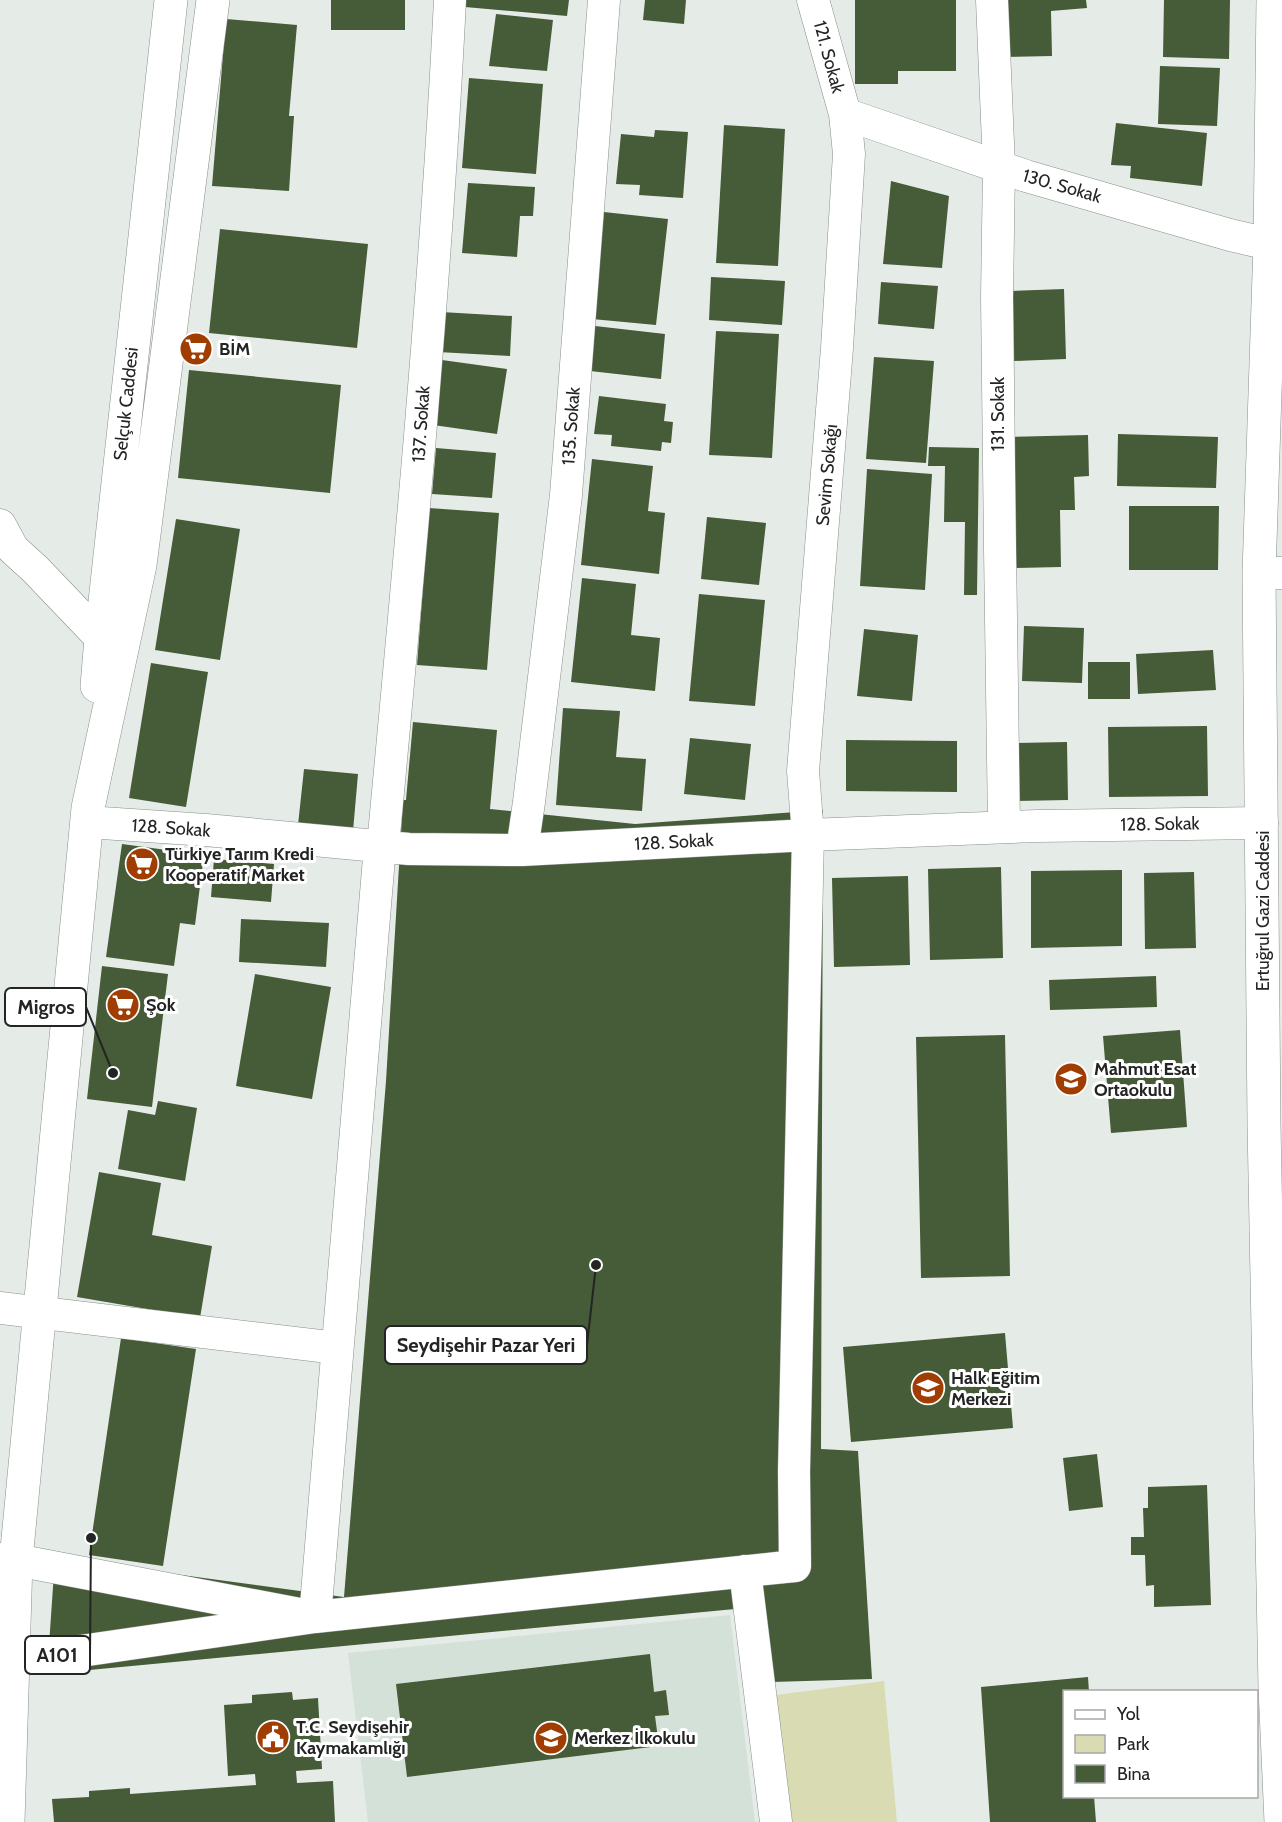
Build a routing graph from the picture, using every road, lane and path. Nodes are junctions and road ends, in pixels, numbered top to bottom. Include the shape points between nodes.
1 (171, 0) edge
2 (213, 0) edge
3 (450, 0) edge
4 (604, 0) edge
5 (813, 0) edge
6 (992, 0) edge
7 (1272, 0) edge
8 (845, 114) junction
9 (999, 167) junction
10 (1276, 245) edge
11 (4, 544) edge
12 (1270, 573) edge
13 (100, 638) junction
14 (88, 815) junction
15 (1262, 823) junction
16 (1004, 827) junction
17 (808, 835) junction
18 (380, 846) junction
19 (522, 850) junction
20 (1273, 1120) edge
21 (0, 1308) edge
22 (40, 1312) junction
23 (337, 1348) junction
24 (8, 1559) edge
25 (745, 1571) junction
26 (315, 1617) junction
27 (12, 1661) junction
28 (1279, 1688) edge
29 (0, 1704) edge
30 (8, 1822) edge
31 (776, 1822) edge
32 (1281, 1822) edge

1 - 13 main road, Selçuk Caddesi
2 - 14 main road via 140,565
3 - 18 street, 137. Sokak via 413,523
4 - 19 street, 135. Sokak via 566,495
5 - 8 street, 121. Sokak
6 - 9 street, 131. Sokak
7 - 10 main road, Ertuğrul Gazi Caddesi
8 - 9 street, 130. Sokak
8 - 17 street, Sevim Sokağı via 849,154 837,348 803,771
9 - 10 street, 130. Sokak
9 - 16 street, 131. Sokak
10 - 12 main road, Ertuğrul Gazi Caddesi
11 - 13 street via 35,569
12 - 15 main road, Ertuğrul Gazi Caddesi
13 - 14 main road, Selçuk Caddesi
14 - 18 street, 128. Sokak
14 - 22 main road
15 - 16 street, 128. Sokak
15 - 20 main road, Ertuğrul Gazi Caddesi
16 - 17 street, 128. Sokak
17 - 19 street, 128. Sokak
17 - 25 street, Sevim Sokağı via 795,1566
18 - 19 street, 128. Sokak
18 - 23 street, 137. Sokak
20 - 28 main road, Ertuğrul Gazi Caddesi
21 - 22 street
22 - 23 street
22 - 24 main road
23 - 26 street, 137. Sokak
24 - 26 street
24 - 27 main road
25 - 26 street
25 - 31 street
26 - 27 street
27 - 29 main road
27 - 30 main road
28 - 32 main road, Ertuğrul Gazi Caddesi

